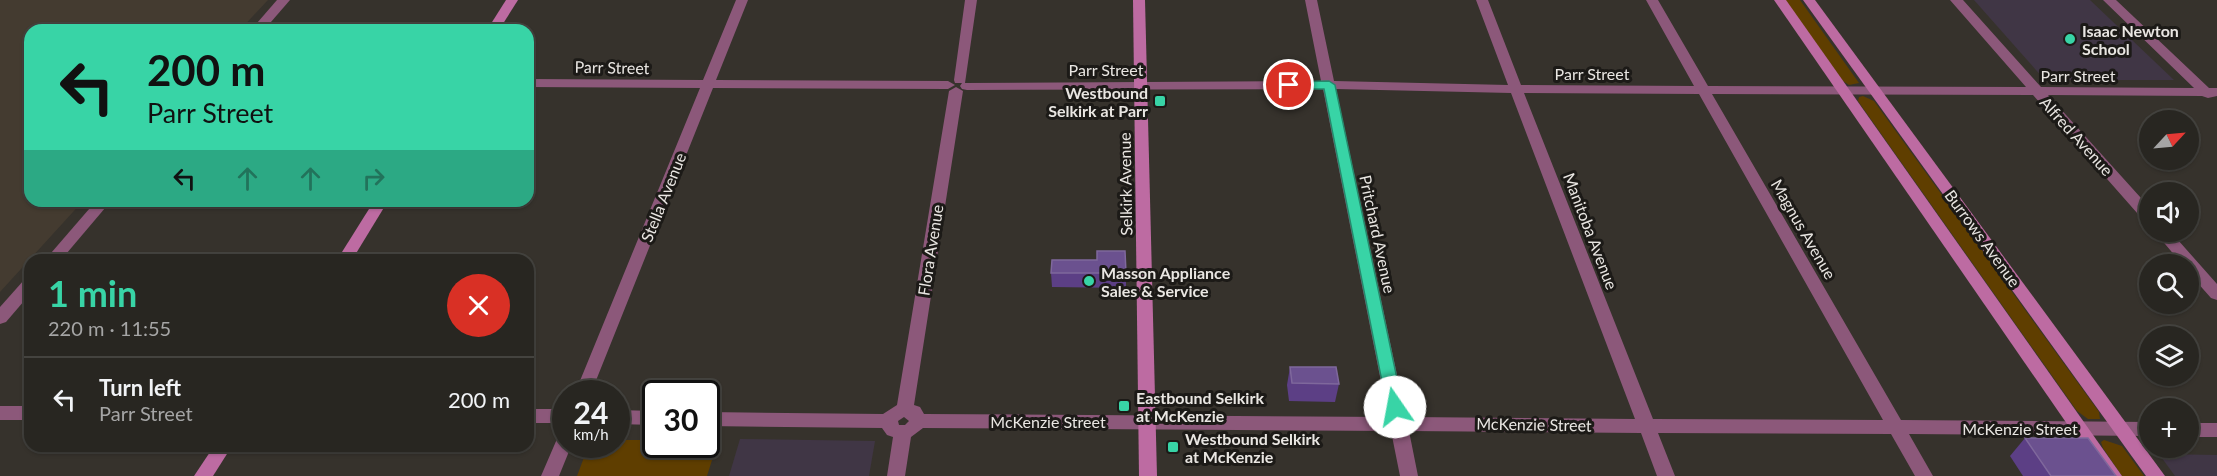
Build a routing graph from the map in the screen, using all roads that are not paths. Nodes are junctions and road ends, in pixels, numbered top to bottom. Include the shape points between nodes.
1 (284, 0) edge
2 (512, 0) edge
3 (742, 0) edge
4 (971, 0) edge
5 (1139, 0) edge
6 (1311, 0) edge
7 (1482, 0) edge
8 (1652, 0) edge
9 (1780, 0) edge
10 (1809, 0) edge
11 (1956, 0) edge
12 (2109, 0) edge
13 (262, 24) edge
14 (497, 24) edge
15 (534, 83) edge
16 (709, 85) junction
17 (1329, 85) junction
18 (958, 86) junction
19 (1141, 86) junction
20 (1516, 89) junction
21 (1704, 90) junction
22 (1844, 91) junction
23 (1876, 91) junction
24 (2037, 91) junction
25 (2212, 92) edge
26 (2217, 102) edge
27 (2139, 206) edge
28 (99, 207) edge
29 (377, 207) edge
30 (2171, 242) edge
31 (57, 254) edge
32 (348, 254) edge
33 (24, 291) edge
34 (2217, 294) edge
35 (0, 318) edge
36 (588, 380) edge
37 (0, 413) edge
38 (24, 413) edge
39 (911, 415) junction
40 (534, 416) edge
41 (552, 416) edge
42 (720, 419) edge
43 (888, 421) junction
44 (1147, 422) junction
45 (1398, 423) junction
46 (1646, 426) junction
47 (1896, 427) junction
48 (2080, 429) junction
49 (2122, 429) junction
50 (2139, 429) edge
51 (2199, 430) edge
52 (2217, 430) edge
53 (903, 433) junction
54 (219, 452) edge
55 (557, 458) edge
56 (203, 476) edge
57 (550, 476) edge
58 (896, 476) edge
59 (1148, 476) edge
60 (1409, 476) edge
61 (1666, 476) edge
62 (1924, 476) edge
63 (2113, 476) edge
64 (2156, 476) edge

1 - 13 street
2 - 14 street
3 - 16 street, Stella Avenue
4 - 18 street, Flora Avenue
5 - 19 street, Selkirk Avenue
6 - 17 street, Pritchard Avenue
7 - 20 street, Manitoba Avenue
8 - 21 street, Magnus Avenue
9 - 22 street, Burrows Avenue
10 - 23 street, Burrows Avenue
11 - 24 street, Alfred Avenue
12 - 25 street
15 - 16 street, Parr Street
16 - 18 street, Parr Street
16 - 36 street, Stella Avenue
17 - 19 street, Parr Street
17 - 20 street, Parr Street
17 - 45 street, Pritchard Avenue
18 - 19 street, Parr Street
18 - 39 street, Flora Avenue
19 - 44 street, Selkirk Avenue
20 - 21 street, Parr Street
20 - 46 street, Manitoba Avenue
21 - 22 street, Parr Street
21 - 47 street, Magnus Avenue
22 - 23 street, Parr Street
22 - 48 street, Burrows Avenue
23 - 24 street, Parr Street
23 - 49 street, Burrows Avenue
24 - 25 street, Parr Street
24 - 27 street, Alfred Avenue
25 - 26 street
28 - 31 street
29 - 32 street
30 - 34 street
33 - 35 street
37 - 38 street
39 - 43 street via 894,413
39 - 44 street, McKenzie Street
39 - 53 street via 914,428
40 - 41 street
42 - 43 street
43 - 53 street via 892,430
44 - 45 street, McKenzie Street
44 - 59 street, Selkirk Avenue
45 - 46 street, McKenzie Street
45 - 60 street, Pritchard Avenue
46 - 47 street, McKenzie Street
46 - 61 street, Manitoba Avenue
47 - 48 street, McKenzie Street
47 - 62 street, Magnus Avenue
48 - 49 street, McKenzie Street
48 - 63 street, Burrows Avenue
49 - 50 street, McKenzie Street
49 - 64 street, Burrows Avenue
51 - 52 street
53 - 58 street
54 - 56 street
55 - 57 street

